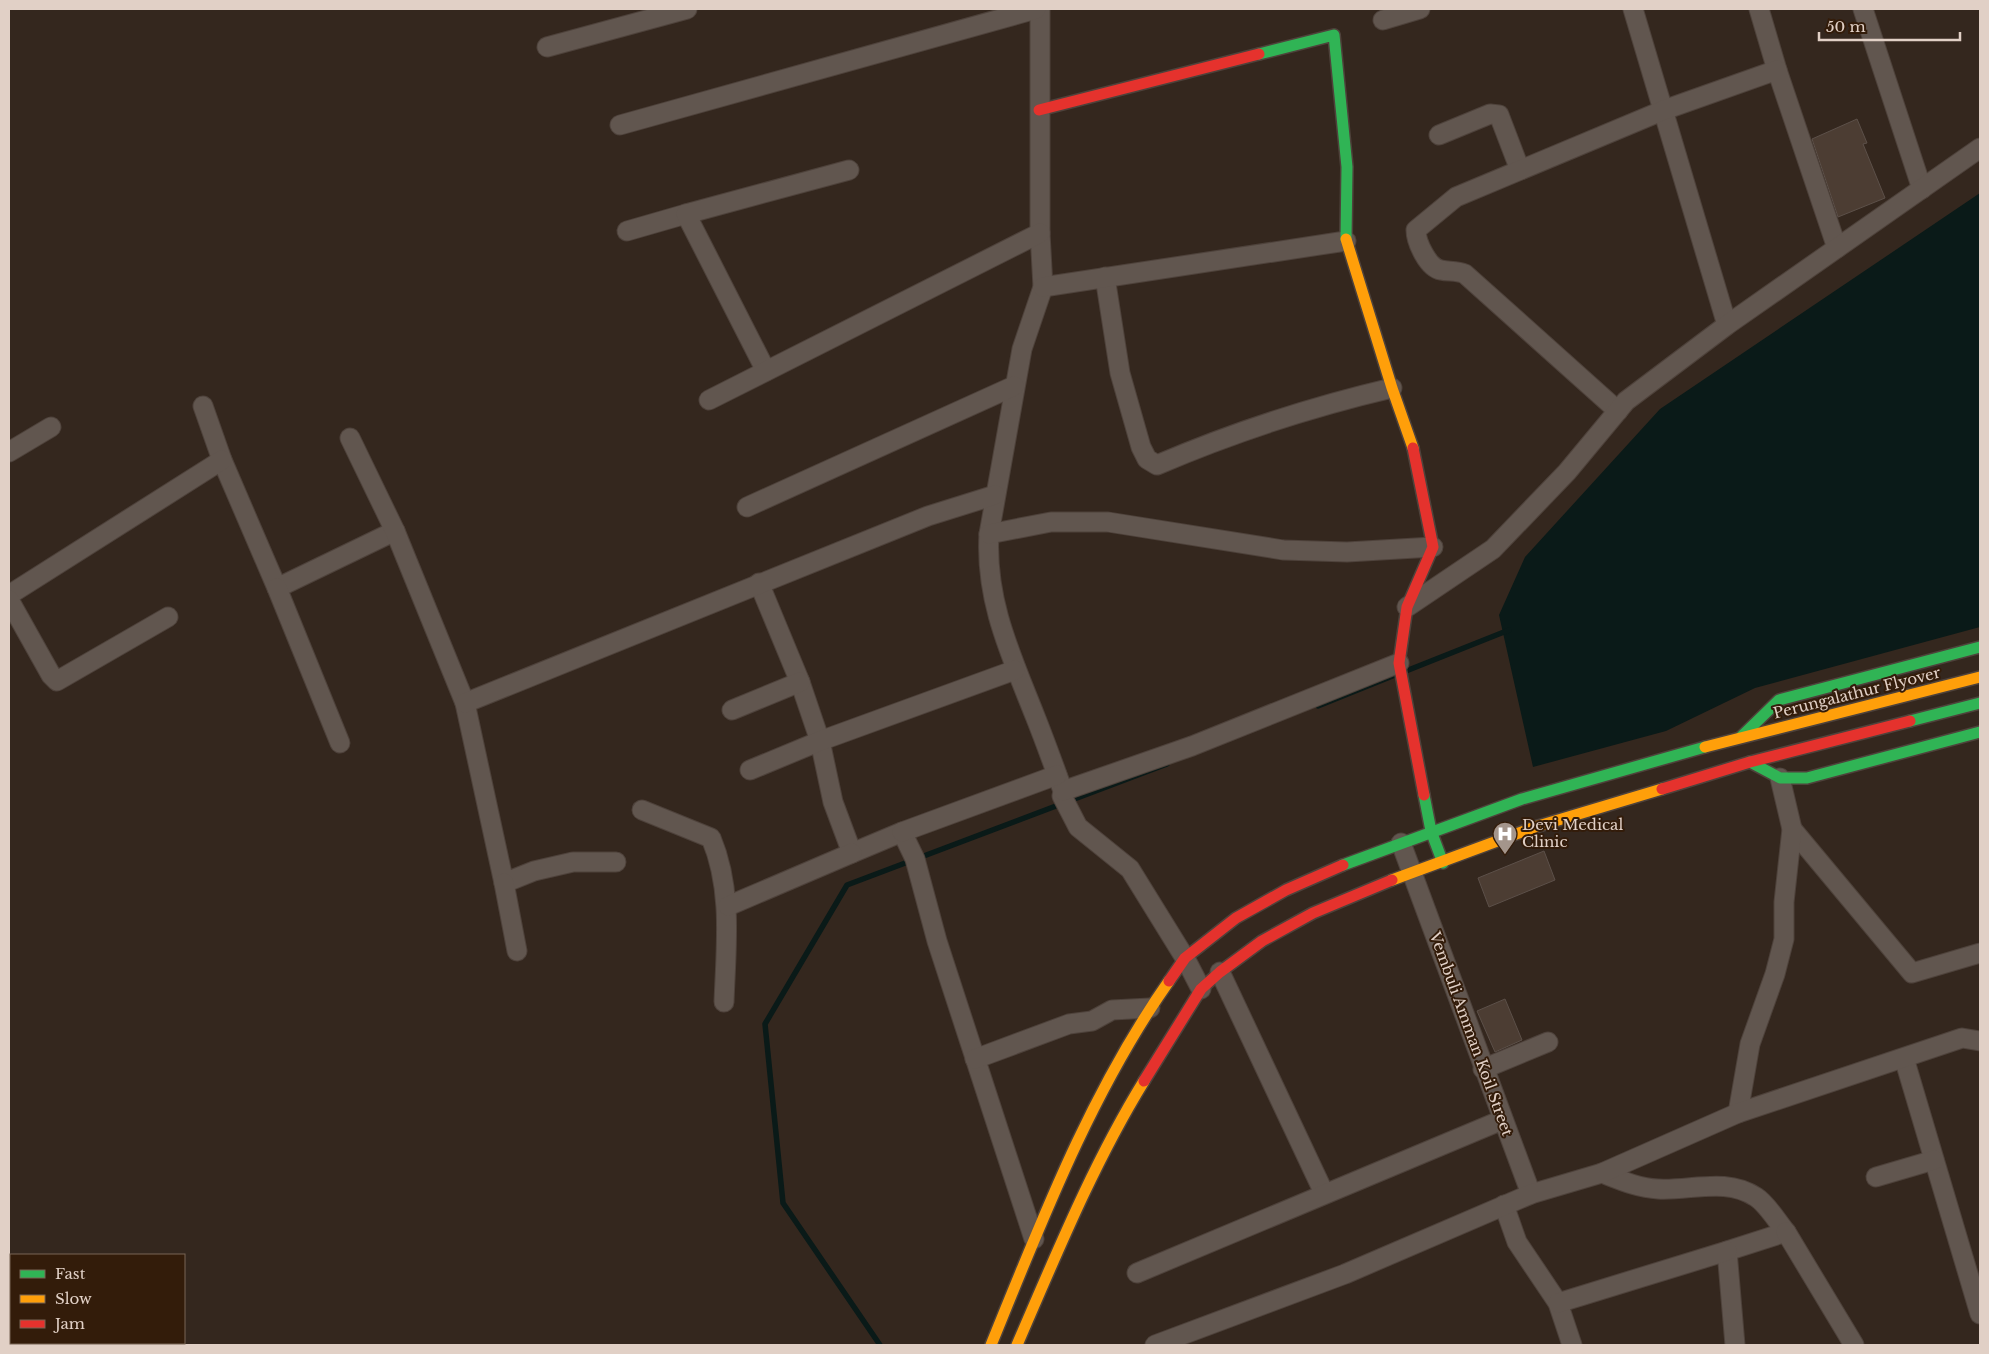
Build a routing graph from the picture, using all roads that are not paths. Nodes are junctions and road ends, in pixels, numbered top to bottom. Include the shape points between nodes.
1 (687, 9) edge
2 (1036, 9) edge
3 (1040, 9) edge
4 (1420, 9) edge
5 (1633, 9) edge
6 (1758, 9) edge
7 (1863, 9) edge
8 (1383, 20) dead end
9 (547, 47) dead end
10 (1777, 70) junction
11 (1039, 110) junction
12 (1664, 110) junction
13 (620, 125) dead end
14 (1439, 135) dead end
15 (1980, 148) edge
16 (848, 170) dead end
17 (1520, 170) junction
18 (1922, 189) junction
19 (686, 214) junction
20 (627, 231) dead end
21 (1040, 233) junction
22 (1346, 241) junction
23 (1837, 248) junction
24 (1105, 277) junction
25 (1043, 287) junction
26 (1727, 325) junction
27 (766, 371) junction
28 (1014, 386) junction
29 (1392, 388) junction
30 (709, 400) dead end
31 (203, 406) dead end
32 (1618, 411) junction
33 (51, 428) dead end
34 (350, 438) dead end
35 (9, 452) edge
36 (222, 460) junction
37 (995, 495) junction
38 (747, 506) dead end
39 (395, 532) junction
40 (989, 534) junction
41 (1433, 547) junction
42 (759, 583) junction
43 (277, 588) junction
44 (9, 595) edge
45 (9, 600) edge
46 (1407, 607) junction
47 (168, 618) dead end
48 (1980, 647) edge
49 (1399, 663) junction
50 (1015, 670) junction
51 (1980, 677) edge
52 (800, 682) junction
53 (465, 703) junction
54 (1980, 703) edge
55 (732, 710) dead end
56 (1980, 732) edge
57 (1742, 737) junction
58 (820, 741) junction
59 (340, 743) dead end
60 (1750, 762) junction
61 (750, 770) dead end
62 (1780, 778) junction
63 (1060, 783) junction
64 (642, 810) dead end
65 (1792, 829) junction
66 (1430, 831) junction
67 (902, 832) junction
68 (1401, 843) junction
69 (852, 853) junction
70 (616, 862) dead end
71 (1443, 863) junction
72 (1412, 874) junction
73 (504, 883) junction
74 (728, 906) junction
75 (517, 951) dead end
76 (1980, 953) edge
77 (1185, 958) junction
78 (1220, 972) junction
79 (1201, 989) junction
80 (724, 1002) dead end
81 (1150, 1008) junction
82 (1980, 1041) edge
83 (1548, 1042) dead end
84 (1904, 1058) junction
85 (975, 1059) junction
86 (1484, 1069) junction
87 (1738, 1113) junction
88 (1502, 1120) junction
89 (1934, 1160) junction
90 (1602, 1173) junction
91 (1876, 1177) dead end
92 (1324, 1193) junction
93 (1531, 1194) junction
94 (1504, 1205) junction
95 (1786, 1232) junction
96 (1034, 1239) junction
97 (1727, 1251) junction
98 (1137, 1273) dead end
99 (1558, 1303) junction
100 (1980, 1314) edge
101 (991, 1345) edge
102 (1017, 1345) edge
103 (1155, 1345) edge
104 (1572, 1345) edge
105 (1735, 1345) edge
106 (1854, 1345) edge

1 - 9 street
2 - 13 street
3 - 11 street
4 - 8 street
5 - 12 street
6 - 10 street
7 - 18 street
10 - 12 street
10 - 23 street
11 - 21 street
11 - 22 main road via 1334,35 1347,167
12 - 17 street
12 - 26 street
14 - 17 street via 1490,114 1499,115
15 - 18 street
16 - 19 street
17 - 32 street via 1456,197 1416,230 1416,239 1433,266 1465,274
18 - 23 street
19 - 20 street
19 - 27 street
21 - 25 street
21 - 27 street
22 - 24 street
22 - 29 main road
23 - 26 street
24 - 25 street
24 - 29 street via 1120,373 1141,447 1147,459 1157,465 1219,438 1299,412
25 - 28 street via 1022,349
26 - 32 street via 1626,401
27 - 30 street
28 - 37 street
28 - 38 street
29 - 41 main road via 1416,455
31 - 36 street
32 - 46 street via 1567,472 1493,549
33 - 35 street
34 - 39 street
36 - 43 street
36 - 44 street
37 - 40 street
37 - 42 street via 928,516
39 - 43 street
39 - 53 street
40 - 41 street via 1051,522 1108,522 1283,550 1347,552
40 - 50 street via 987,563 993,601
41 - 46 main road
42 - 52 street
42 - 53 street
43 - 59 street
45 - 47 street via 57,681
46 - 49 main road
48 - 57 main road via 1780,700
49 - 63 street via 1192,746
49 - 66 main road
50 - 58 street
50 - 63 street
51 - 57 main road, Perungalathur Flyover
52 - 55 street
52 - 58 street
53 - 73 street
54 - 60 main road
56 - 62 main road via 1807,778
57 - 66 main road, Perungalathur Flyover via 1522,799
58 - 61 street
58 - 69 street via 833,802
60 - 62 main road
60 - 71 main road via 1544,824
62 - 65 street
63 - 67 street
63 - 77 street via 1062,796 1078,827 1130,869
64 - 74 street via 711,838
65 - 76 street via 1912,973
65 - 87 street via 1784,902 1784,939 1776,974 1750,1044
66 - 68 main road, Perungalathur Flyover
66 - 71 main road
67 - 69 street
67 - 85 street via 915,859
68 - 72 street, Vembuli Amman Koil Street
68 - 77 main road, Perungalathur Flyover via 1286,890 1236,918
69 - 74 street
70 - 73 street via 573,862 534,871
71 - 72 main road
72 - 78 main road via 1313,913 1262,941
72 - 86 street, Vembuli Amman Koil Street
73 - 75 street
74 - 80 street
77 - 79 street
77 - 81 main road, Perungalathur Flyover
78 - 79 main road
78 - 92 street
79 - 102 main road via 1122,1117 1071,1220
81 - 85 street via 1112,1010 1092,1021 1069,1024
81 - 96 main road, Perungalathur Flyover via 1099,1095
82 - 84 street via 1962,1038
83 - 86 street
84 - 87 street
84 - 89 street
85 - 96 street
86 - 88 street, Vembuli Amman Koil Street
87 - 90 street
88 - 92 street
88 - 93 street, Vembuli Amman Koil Street
89 - 91 street
89 - 100 street
90 - 93 street
90 - 95 street via 1657,1189 1726,1184 1756,1197
92 - 98 street
93 - 94 street
94 - 99 street via 1518,1242
94 - 103 street via 1345,1274
95 - 97 street
95 - 106 street
96 - 101 main road, Perungalathur Flyover
97 - 99 street
97 - 105 street
99 - 104 street

